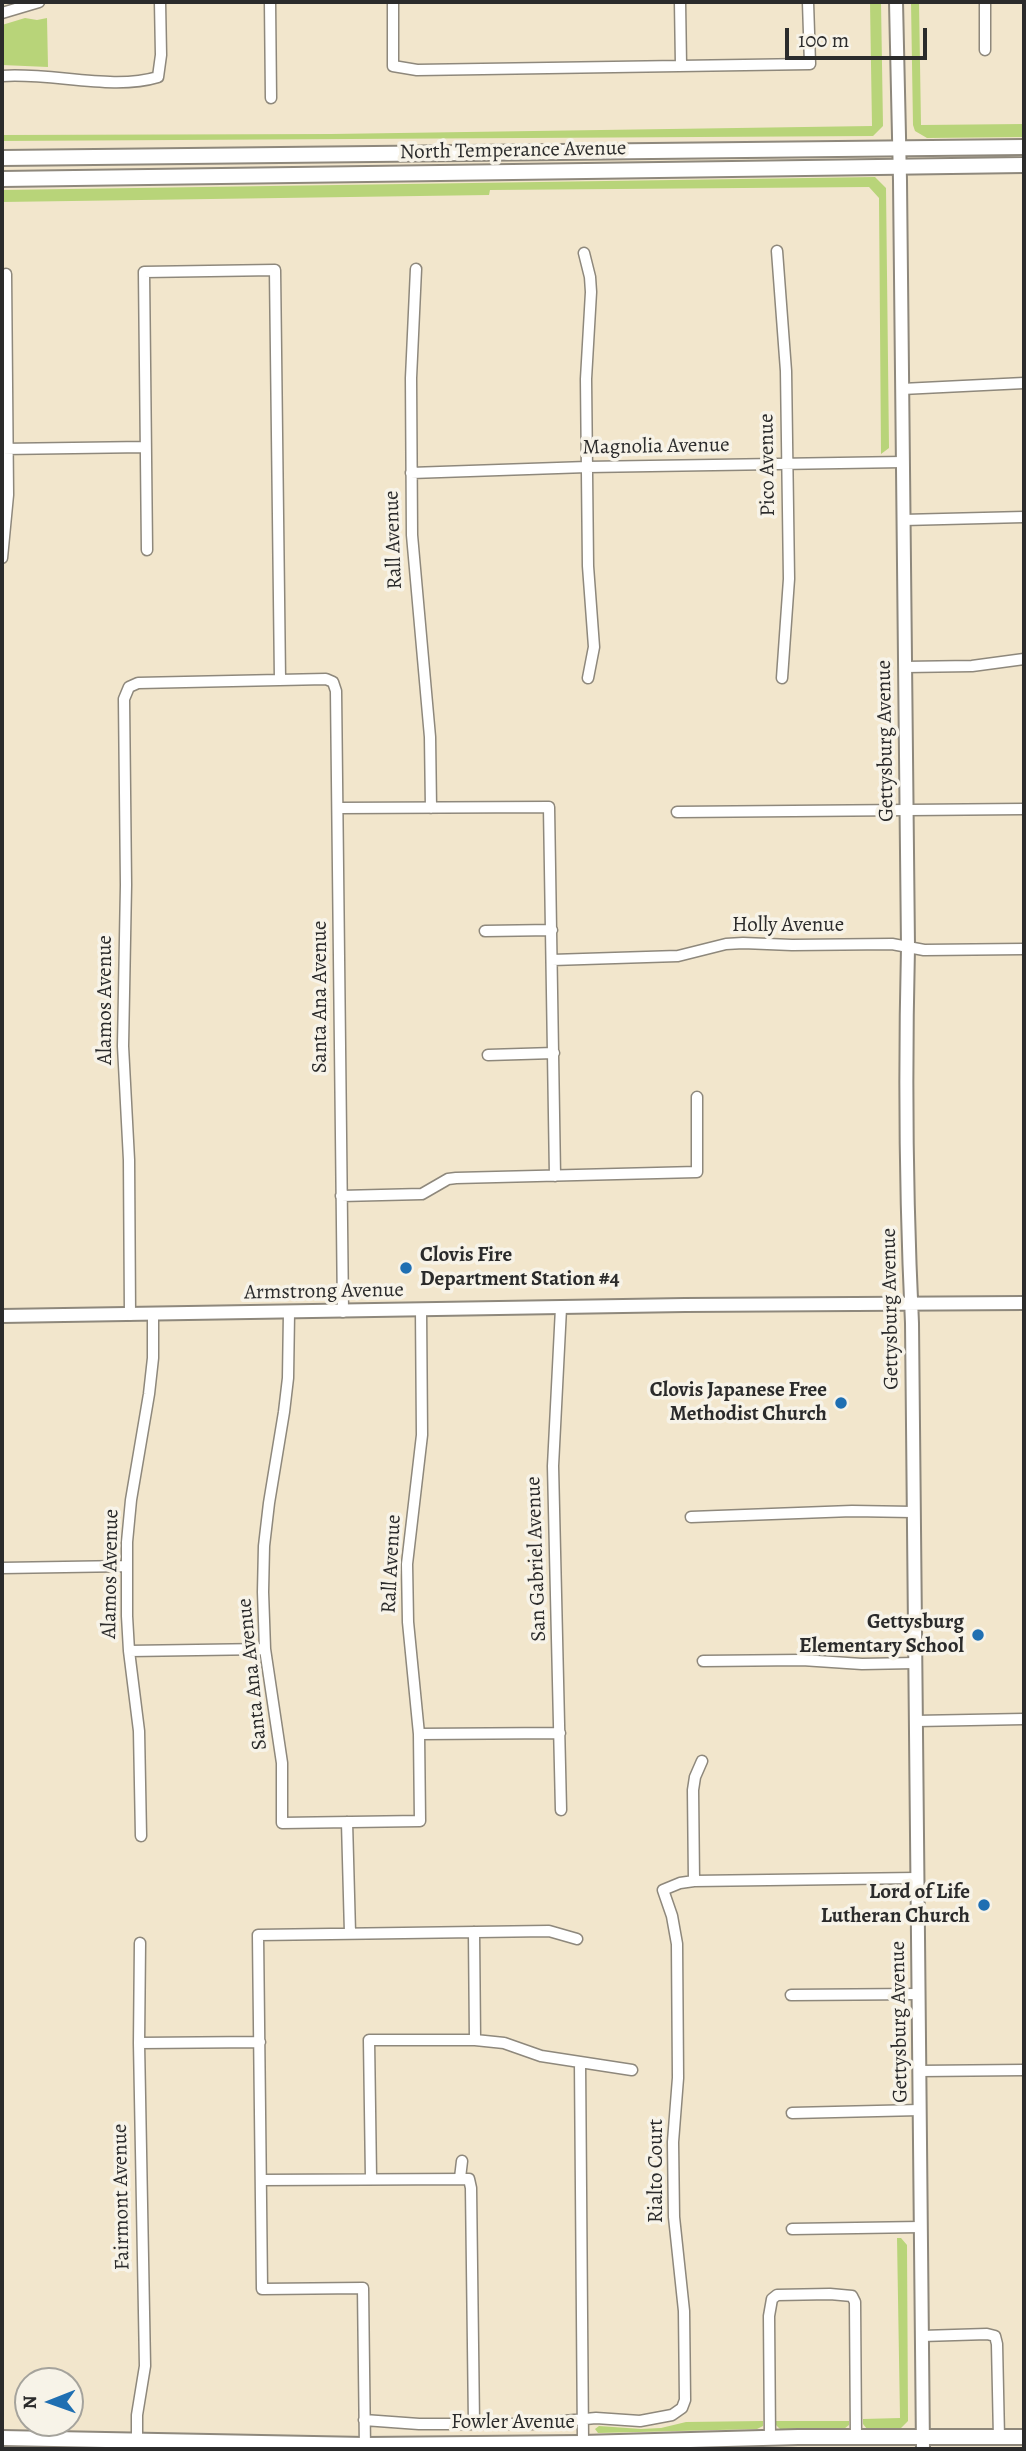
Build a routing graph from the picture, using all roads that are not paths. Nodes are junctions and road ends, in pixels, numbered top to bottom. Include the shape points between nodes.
1 (39, 2) edge
2 (160, 2) edge
3 (270, 2) edge
4 (393, 2) edge
5 (680, 2) edge
6 (808, 2) edge
7 (896, 2) edge
8 (985, 2) edge
9 (2, 13) edge
10 (985, 50) dead end
11 (681, 65) junction
12 (2, 76) edge
13 (271, 98) dead end
14 (1024, 147) edge
15 (899, 149) junction
16 (2, 158) edge
17 (1024, 165) edge
18 (900, 167) junction
19 (2, 179) edge
20 (777, 251) dead end
21 (584, 253) dead end
22 (416, 269) dead end
23 (6, 274) dead end
24 (1024, 383) edge
25 (902, 389) junction
26 (145, 447) junction
27 (5, 449) edge
28 (903, 462) junction
29 (788, 464) junction
30 (587, 467) junction
31 (411, 473) junction
32 (1024, 517) edge
33 (903, 520) junction
34 (147, 550) dead end
35 (2, 558) edge
36 (1024, 659) edge
37 (905, 667) junction
38 (588, 678) dead end
39 (782, 678) dead end
40 (280, 680) junction
41 (339, 808) junction
42 (431, 808) junction
43 (1024, 809) edge
44 (906, 810) junction
45 (677, 812) dead end
46 (552, 930) junction
47 (485, 932) dead end
48 (908, 947) junction
49 (1024, 949) edge
50 (552, 960) junction
51 (554, 1053) junction
52 (488, 1055) dead end
53 (696, 1097) dead end
54 (555, 1176) junction
55 (341, 1196) junction
56 (1024, 1303) edge
57 (911, 1304) junction
58 (561, 1308) junction
59 (421, 1309) junction
60 (343, 1312) junction
61 (289, 1313) junction
62 (130, 1315) junction
63 (153, 1315) junction
64 (2, 1316) edge
65 (913, 1512) junction
66 (691, 1517) dead end
67 (127, 1566) junction
68 (2, 1568) edge
69 (265, 1649) junction
70 (129, 1651) junction
71 (703, 1661) dead end
72 (915, 1663) junction
73 (1024, 1719) edge
74 (916, 1721) junction
75 (560, 1733) junction
76 (419, 1734) junction
77 (702, 1761) dead end
78 (561, 1810) dead end
79 (347, 1822) junction
80 (141, 1836) dead end
81 (917, 1878) junction
82 (694, 1881) junction
83 (349, 1933) junction
84 (474, 1933) junction
85 (577, 1939) dead end
86 (140, 1943) dead end
87 (919, 1994) junction
88 (791, 1995) dead end
89 (475, 2040) junction
90 (260, 2042) junction
91 (139, 2043) junction
92 (580, 2062) junction
93 (632, 2070) dead end
94 (1024, 2070) edge
95 (919, 2071) junction
96 (920, 2110) junction
97 (792, 2113) dead end
98 (462, 2161) dead end
99 (371, 2178) junction
100 (464, 2178) junction
101 (261, 2180) junction
102 (922, 2227) junction
103 (792, 2229) dead end
104 (922, 2336) junction
105 (583, 2418) junction
106 (365, 2420) junction
107 (640, 2421) joint
108 (474, 2424) junction
109 (1024, 2437) edge
110 (2, 2438) edge
111 (999, 2438) junction
112 (770, 2439) junction
113 (856, 2439) junction
114 (583, 2443) junction
115 (53, 2444) edge
116 (923, 2444) edge
117 (137, 2445) edge
118 (365, 2447) edge
119 (540, 2447) edge

1 - 9 street
2 - 12 street via 158,77 144,82
3 - 13 street
4 - 11 street via 393,66 417,71
5 - 11 street
6 - 11 street via 810,64
7 - 15 street, Gettysburg Avenue
8 - 10 street
14 - 15 main road, North Temperance Avenue
15 - 16 main road, North Temperance Avenue
15 - 18 street, Gettysburg Avenue
17 - 18 main road, North Temperance Avenue
18 - 19 main road, North Temperance Avenue
18 - 25 street, Gettysburg Avenue
20 - 29 street, Pico Avenue
21 - 30 street via 591,292
22 - 31 street, Rall Avenue
23 - 27 street
24 - 25 street
25 - 28 street, Gettysburg Avenue
26 - 27 street
26 - 34 street
26 - 40 street via 144,272 275,270
27 - 35 street via 8,495
28 - 29 street, Magnolia Avenue
28 - 33 street, Gettysburg Avenue
29 - 30 street, Magnolia Avenue
29 - 39 street, Pico Avenue via 789,579
30 - 31 street, Magnolia Avenue
30 - 38 street via 594,647
31 - 42 street, Rall Avenue
32 - 33 street
33 - 37 street, Gettysburg Avenue
36 - 37 street
37 - 44 street, Gettysburg Avenue
40 - 41 street, Santa Ana Avenue via 333,682
40 - 62 street, Alamos Avenue via 138,682 129,687 124,699 123,1046
41 - 42 street
41 - 55 street, Santa Ana Avenue
42 - 46 street via 550,807
43 - 44 street
44 - 45 street
44 - 48 street, Gettysburg Avenue
46 - 47 street
46 - 50 street
48 - 49 street, Holly Avenue
48 - 50 street, Holly Avenue via 743,943 678,956
48 - 57 street, Gettysburg Avenue
50 - 51 street
51 - 52 street
51 - 54 street
53 - 54 street via 697,1172
54 - 55 street via 456,1178 422,1194
55 - 60 street, Santa Ana Avenue
56 - 57 street, Armstrong Avenue
57 - 58 street, Armstrong Avenue
57 - 65 street, Gettysburg Avenue
58 - 59 street, Armstrong Avenue
58 - 75 street, San Gabriel Avenue via 554,1466
59 - 60 street, Armstrong Avenue
59 - 76 street, Rall Avenue via 422,1435 407,1564
60 - 61 street, Armstrong Avenue
61 - 63 street, Armstrong Avenue
61 - 69 street, Santa Ana Avenue via 285,1412 264,1546
62 - 63 street, Armstrong Avenue
62 - 64 street, Armstrong Avenue
63 - 67 street, Alamos Avenue via 150,1382 131,1500
65 - 66 street
65 - 72 street, Gettysburg Avenue
67 - 68 street
67 - 70 street, Alamos Avenue
69 - 70 street
69 - 79 street, Santa Ana Avenue via 282,1763 282,1823
70 - 80 street, Alamos Avenue via 139,1731
71 - 72 street
72 - 74 street, Gettysburg Avenue
73 - 74 street
74 - 81 street, Gettysburg Avenue
75 - 76 street
75 - 78 street, San Gabriel Avenue
76 - 79 street, Rall Avenue via 420,1821
77 - 82 street via 693,1790
79 - 83 street
81 - 82 street
81 - 87 street, Gettysburg Avenue
82 - 107 street, Rialto Court via 663,1890 677,1944 674,2217 684,2311 685,2400 682,2409 672,2415
83 - 84 street
83 - 90 street via 258,1935
84 - 85 street via 549,1931
84 - 89 street
86 - 91 street, Fairmont Avenue
87 - 88 street
87 - 95 street, Gettysburg Avenue
89 - 92 street
89 - 99 street via 369,2040
90 - 91 street
90 - 101 street
91 - 117 street, Fairmont Avenue via 145,2366
92 - 93 street
92 - 105 street
94 - 95 street
95 - 96 street, Gettysburg Avenue
96 - 97 street
96 - 102 street, Gettysburg Avenue
98 - 100 street
99 - 100 street
99 - 101 street
100 - 108 street via 471,2188
101 - 106 street via 262,2289 363,2288
102 - 103 street
102 - 104 street, Gettysburg Avenue
104 - 111 street via 995,2336
104 - 116 street, Gettysburg Avenue
105 - 107 street, Fowler Avenue
105 - 108 street, Fowler Avenue
105 - 114 street
106 - 108 street, Fowler Avenue
106 - 118 street
109 - 111 main road, Fowler Avenue
110 - 115 main road, Fowler Avenue
111 - 116 main road, Fowler Avenue
112 - 113 main road, Fowler Avenue
112 - 113 street via 772,2299 777,2295 830,2294 852,2296 855,2302
112 - 114 main road, Fowler Avenue
113 - 116 main road, Fowler Avenue
114 - 119 main road, Fowler Avenue
115 - 117 main road, Fowler Avenue
117 - 118 main road, Fowler Avenue
118 - 119 main road, Fowler Avenue

